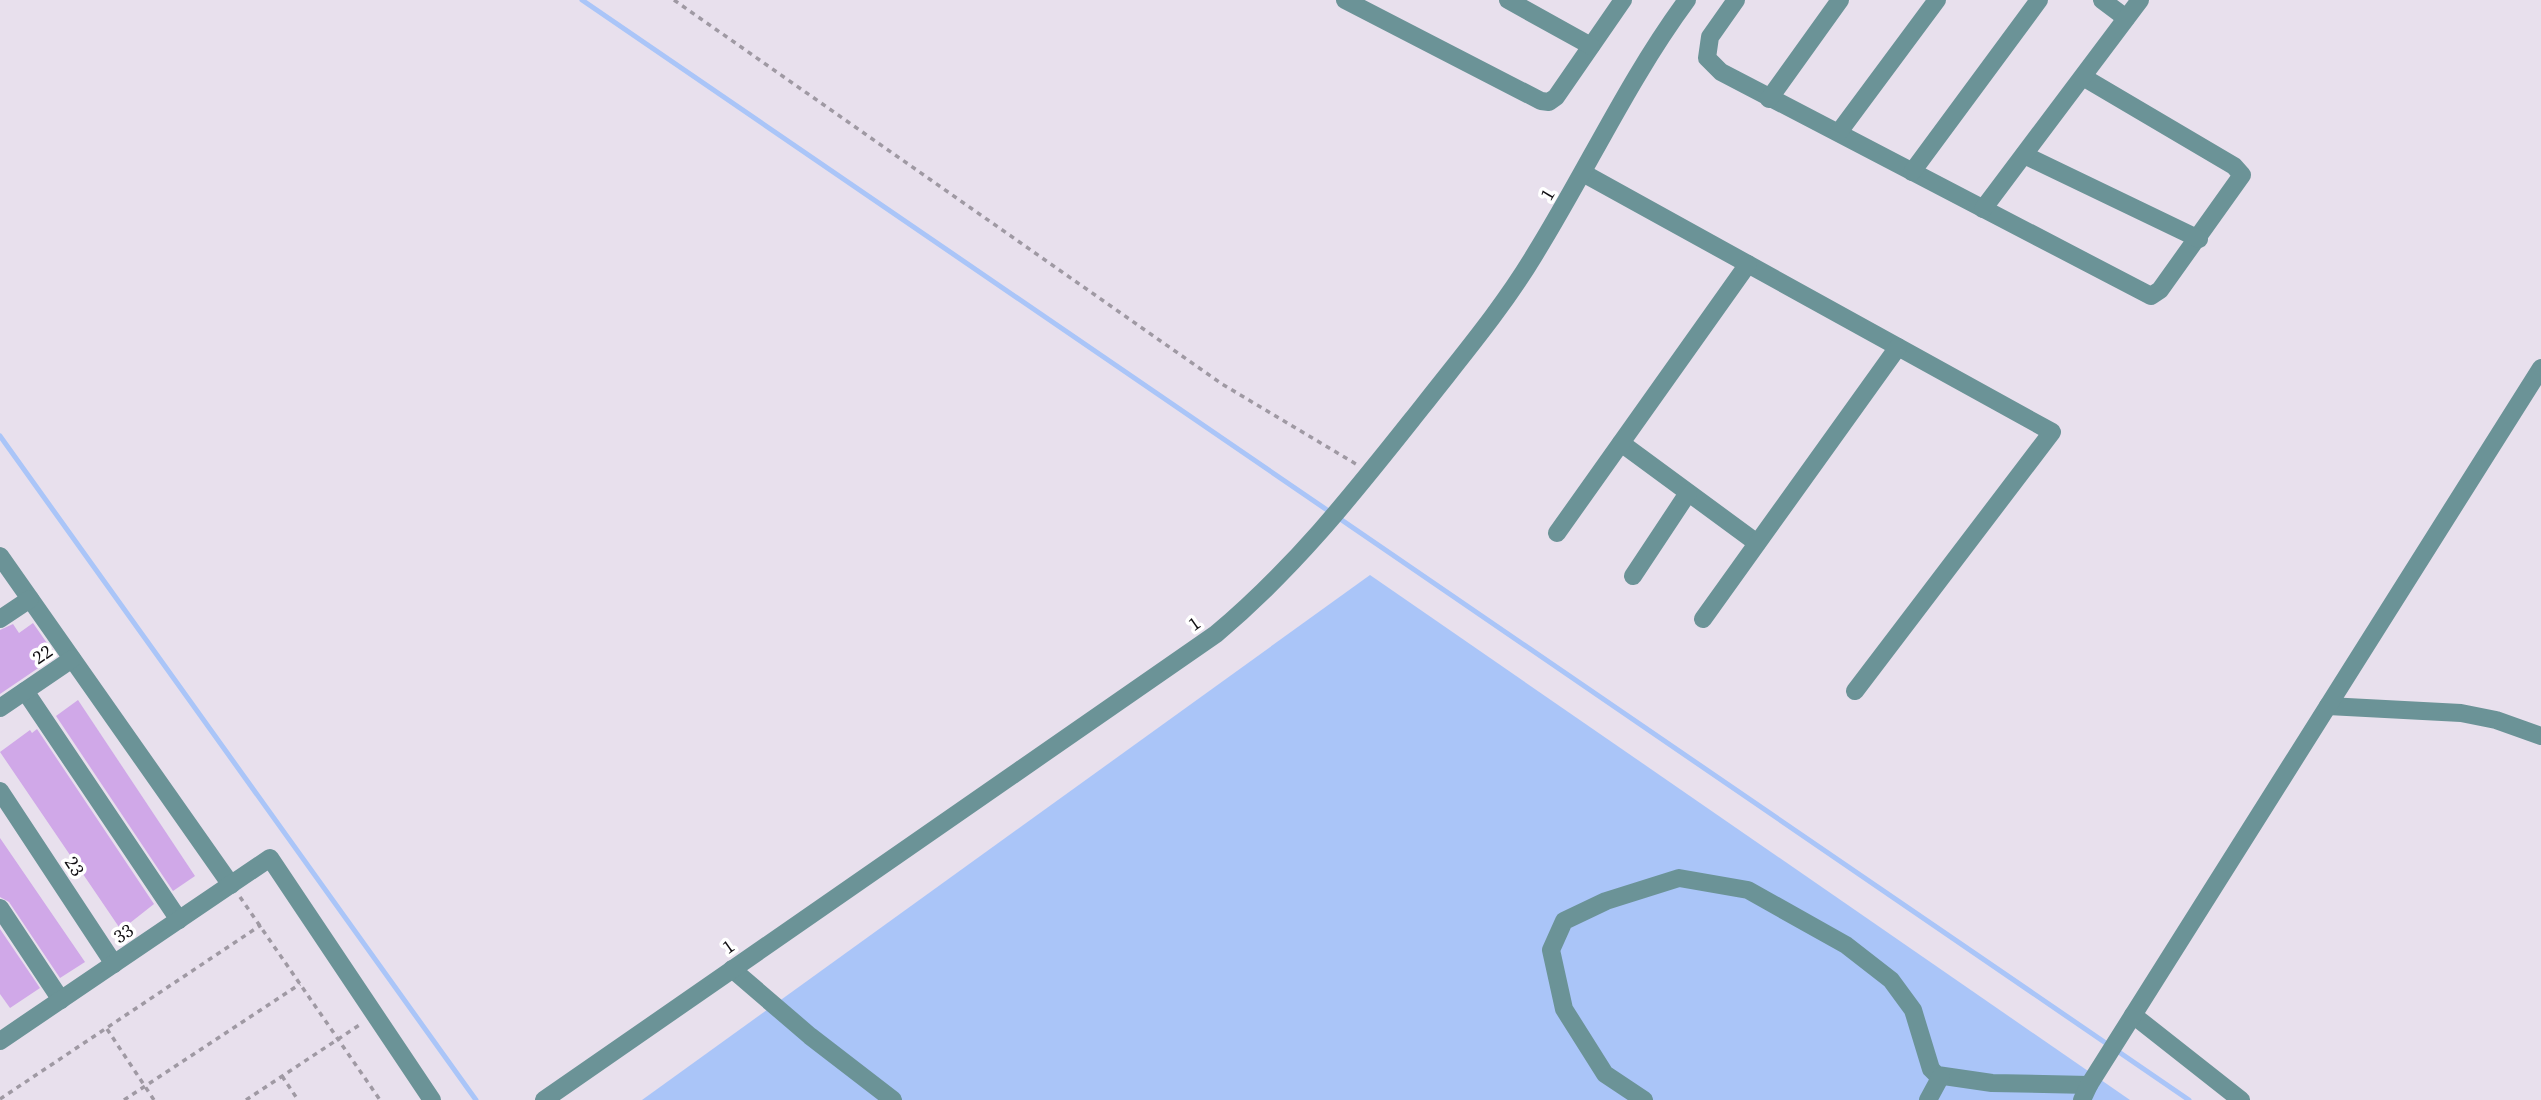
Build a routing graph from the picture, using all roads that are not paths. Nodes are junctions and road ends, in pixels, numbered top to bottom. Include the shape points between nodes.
1 (1345, 0) edge
2 (1508, 0) edge
3 (1623, 0) edge
4 (1687, 0) edge
5 (1736, 0) edge
6 (1840, 0) edge
7 (1937, 0) edge
8 (2039, 0) edge
9 (2102, 0) edge
10 (2140, 0) edge
11 (2126, 18) junction
12 (1591, 46) junction
13 (2083, 77) junction
14 (1769, 99) junction
15 (1839, 132) junction
16 (2024, 155) junction
17 (1912, 172) junction
18 (1583, 173) junction
19 (1983, 209) junction
20 (2199, 239) junction
21 (1748, 264) junction
22 (1898, 347) junction
23 (2541, 368) edge
24 (1621, 443) junction
25 (1688, 493) junction
26 (1557, 533) dead end
27 (1757, 543) junction
28 (0, 556) edge
29 (1633, 576) dead end
30 (30, 598) junction
31 (0, 619) edge
32 (1703, 619) dead end
33 (72, 659) junction
34 (25, 691) junction
35 (1855, 691) dead end
36 (2328, 706) junction
37 (0, 708) edge
38 (2541, 736) edge
39 (0, 791) edge
40 (231, 885) junction
41 (0, 908) edge
42 (179, 920) junction
43 (114, 964) junction
44 (732, 969) junction
45 (61, 1000) junction
46 (2130, 1020) junction
47 (1, 1039) edge
48 (1935, 1088) edge
49 (2086, 1092) edge
50 (892, 1099) edge
51 (432, 1100) edge
52 (544, 1100) edge
53 (1644, 1100) edge
54 (2241, 1100) edge

1 - 12 street via 1541,101 1556,97
2 - 12 street
3 - 12 street
4 - 18 street, 1 via 1638,70
5 - 14 street via 1710,37 1707,58 1721,72
6 - 14 street
7 - 15 street
8 - 17 street
9 - 11 street
10 - 11 street
11 - 13 street
13 - 16 street
13 - 20 street via 2242,175
14 - 15 street
15 - 17 street
16 - 19 street
16 - 20 street
17 - 19 street
18 - 21 street
18 - 44 street, 1 via 1507,298 1296,561 1216,634
19 - 20 street via 2151,296
21 - 22 street
21 - 24 street
22 - 27 street
22 - 35 street via 2052,432
23 - 36 street
24 - 25 street
24 - 26 street
25 - 27 street
25 - 29 street
27 - 32 street
28 - 30 street
30 - 31 street
30 - 33 street
33 - 34 street, 22
33 - 40 street
34 - 37 street, 22
34 - 42 street
36 - 38 street via 2461,713
36 - 46 street
39 - 43 street, 23
40 - 42 street, 33
40 - 51 street, 33 via 270,858
41 - 45 street
42 - 43 street, 33
43 - 45 street, 33
44 - 50 street
44 - 52 street, 1
45 - 47 street, 33
46 - 49 street
46 - 54 street
48 - 49 street via 1992,1083
48 - 53 street via 1913,1010 1901,990 1846,945 1748,890 1679,878 1564,920 1551,950 1564,1009 1589,1052 1605,1074

